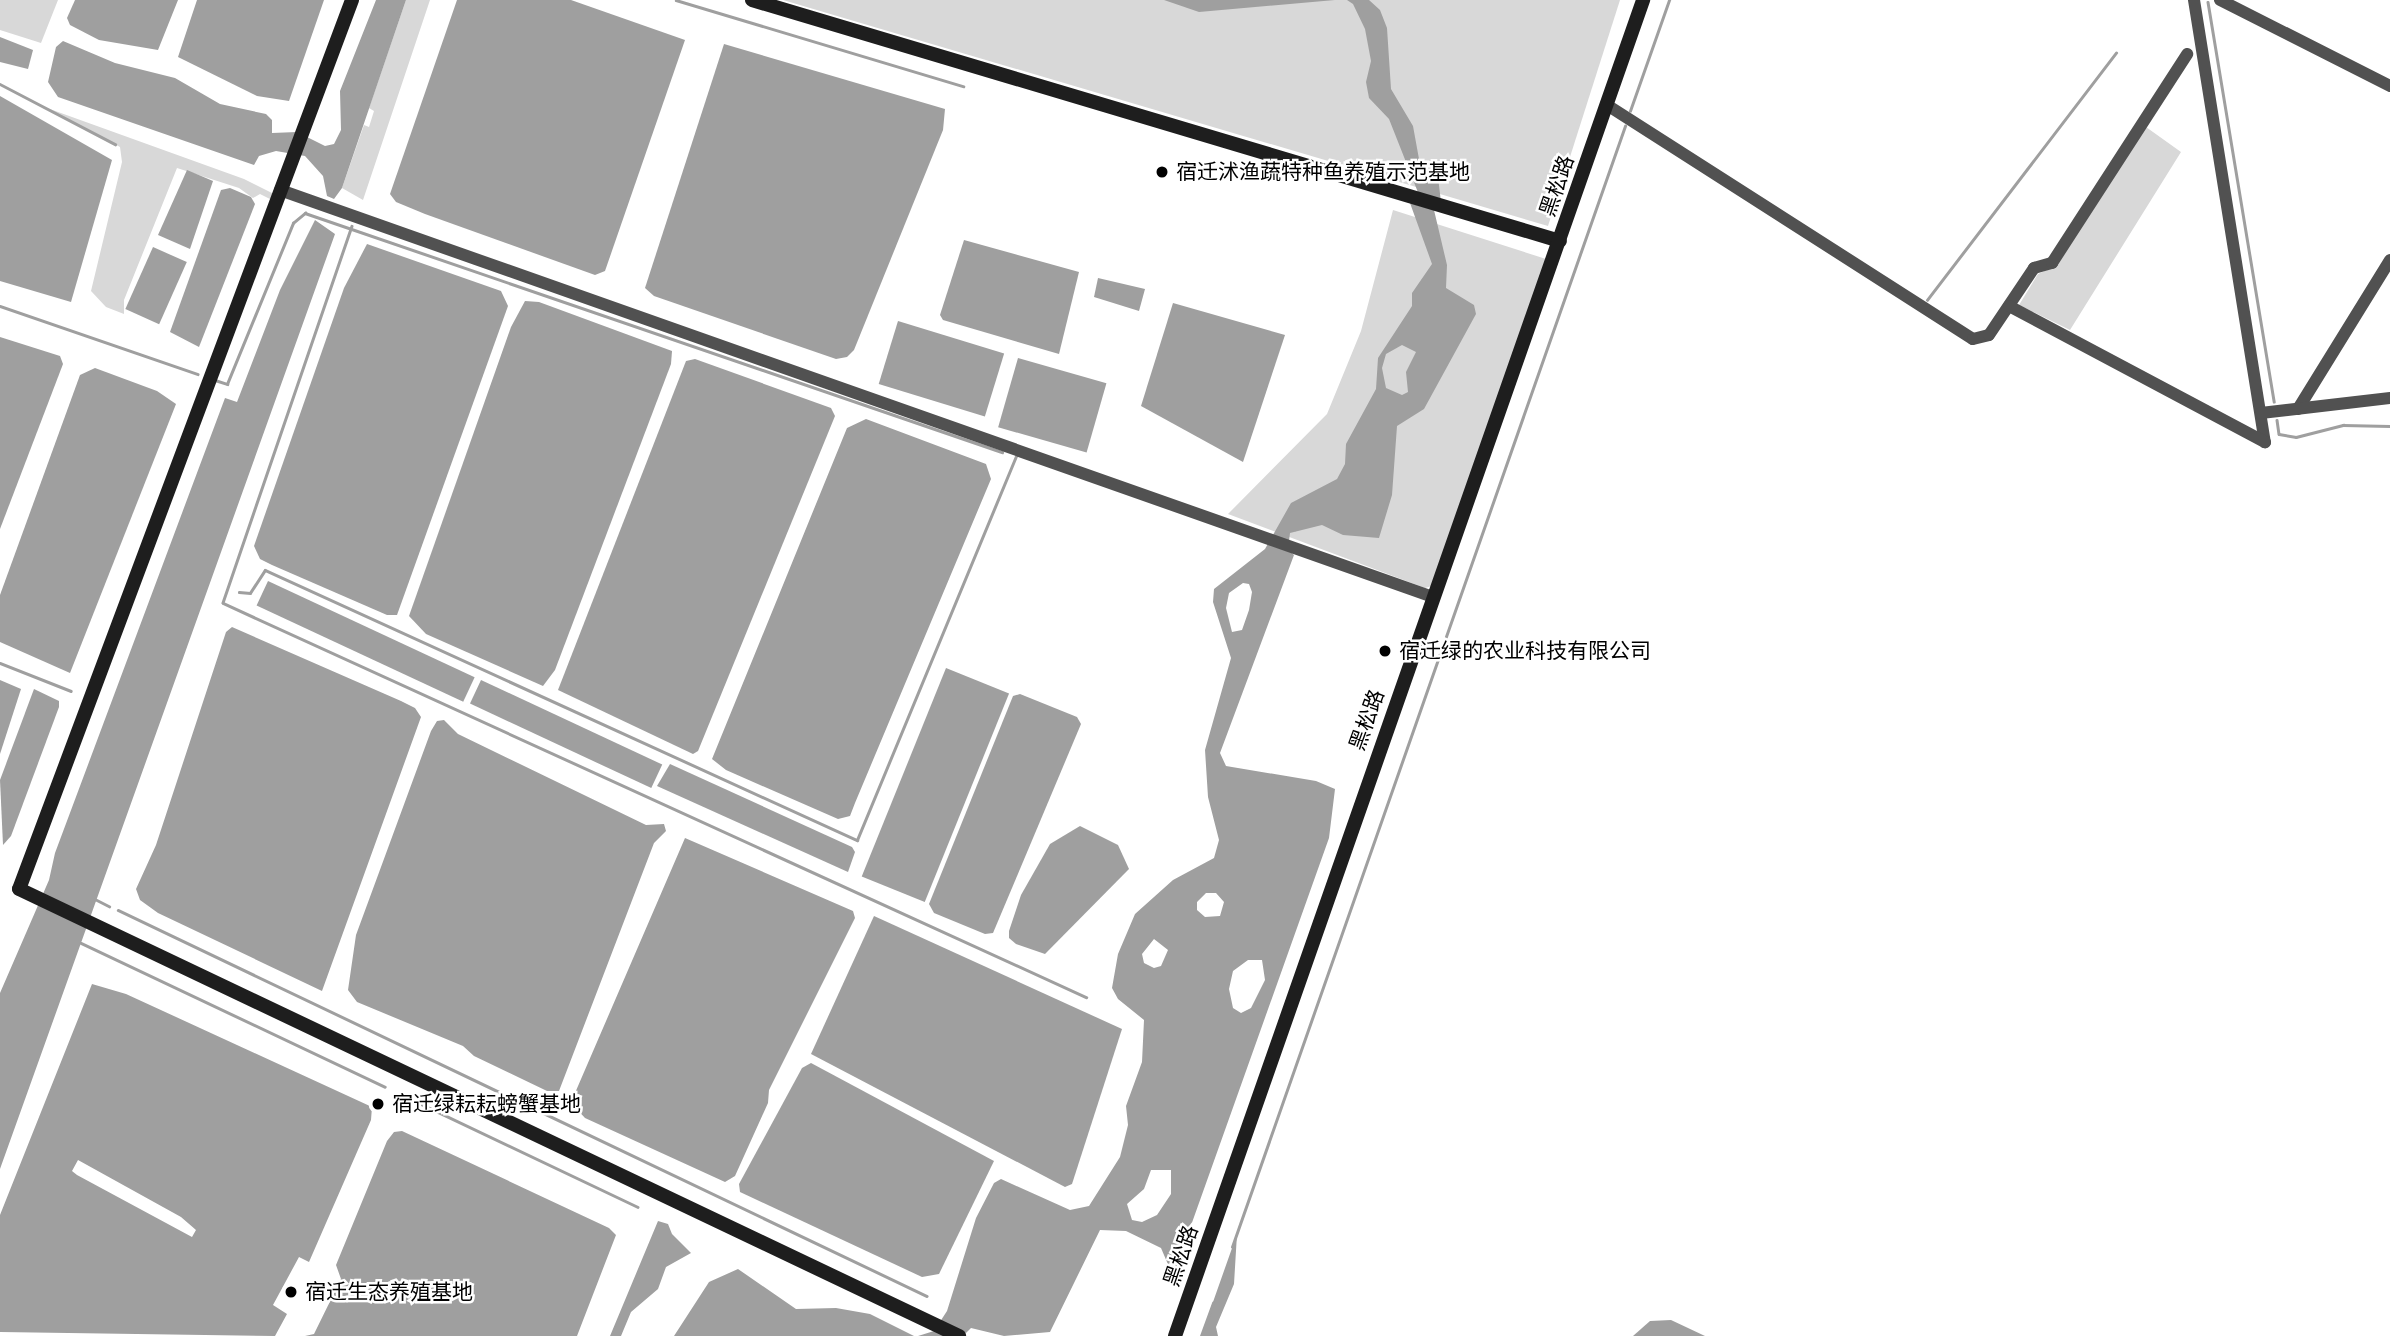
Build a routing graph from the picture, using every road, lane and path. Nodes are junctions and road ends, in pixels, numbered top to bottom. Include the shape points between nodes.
1 (352, 0) edge
2 (752, 0) edge
3 (1643, 0) edge
4 (2194, 0) edge
5 (2220, 0) edge
6 (2187, 54) dead end
7 (2390, 86) edge
8 (1606, 105) junction
9 (280, 190) junction
10 (1560, 241) junction
11 (2390, 260) edge
12 (2008, 306) junction
13 (2390, 398) edge
14 (2298, 409) junction
15 (2261, 413) junction
16 (1433, 597) junction
17 (959, 1336) edge
18 (1175, 1336) edge

1 - 9 street
2 - 10 street
3 - 8 street, 黑松路
4 - 15 street
5 - 7 street
6 - 12 street via 2052,263 2034,268
8 - 10 street, 黑松路
8 - 12 street via 1973,338 1989,335
9 - 16 street
9 - 17 street via 19,889
10 - 16 street, 黑松路
11 - 14 street
12 - 15 street via 2265,442
13 - 14 street
14 - 15 street
16 - 18 street, 黑松路

